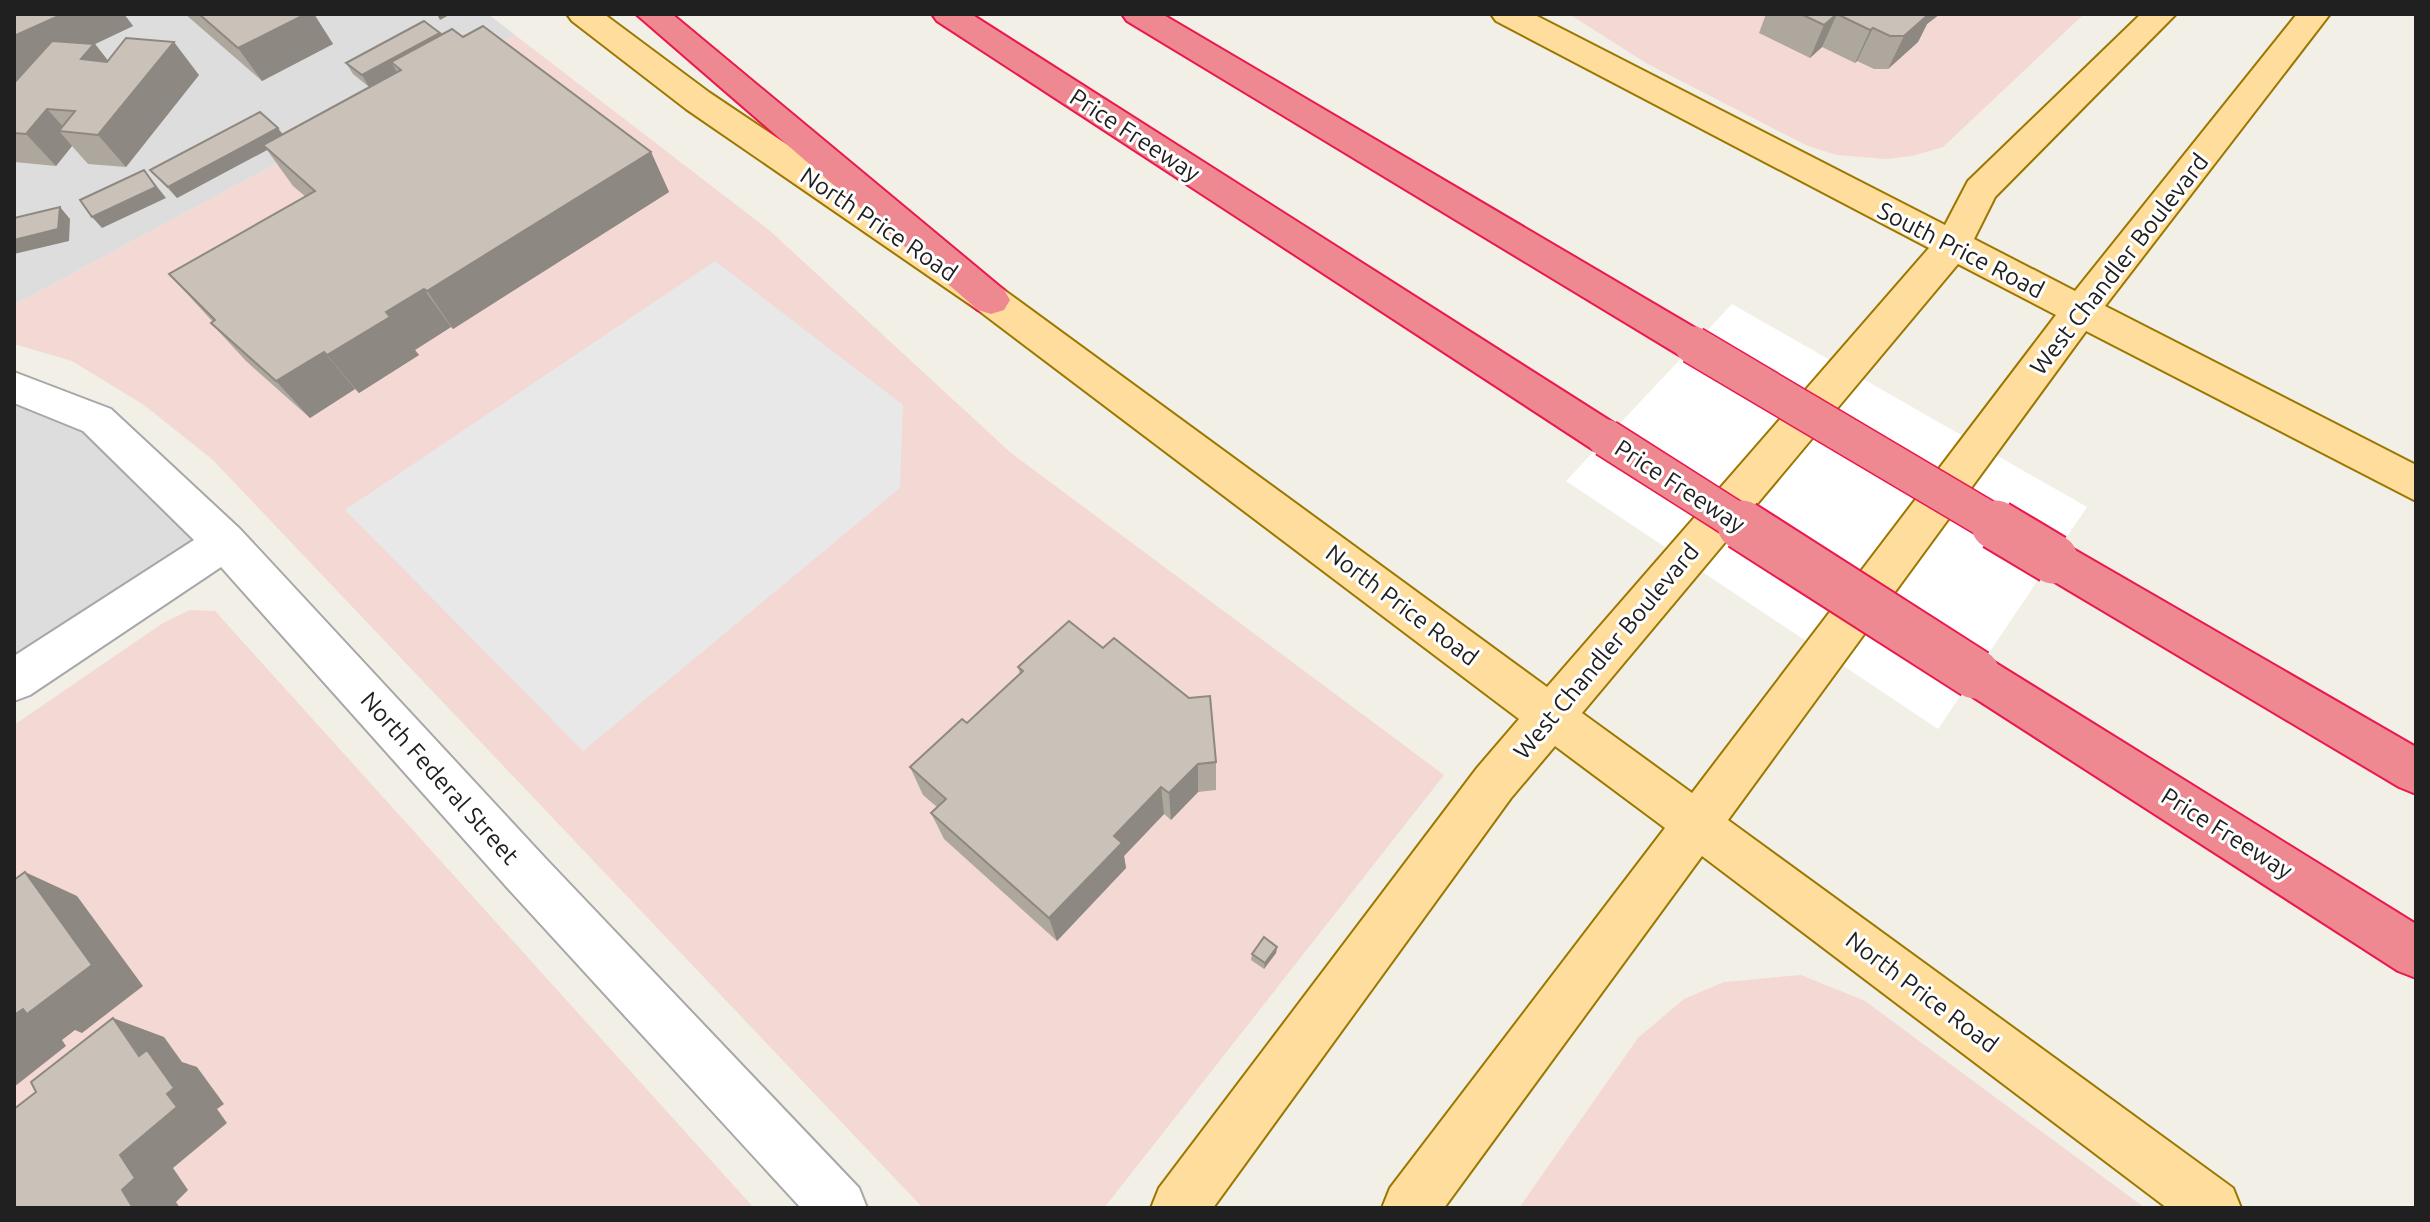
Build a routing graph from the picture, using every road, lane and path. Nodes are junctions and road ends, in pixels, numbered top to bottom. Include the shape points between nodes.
1 (583, 14) edge
2 (652, 14) edge
3 (948, 14) edge
4 (1138, 14) edge
5 (1507, 14) edge
6 (2160, 14) edge
7 (2314, 14) edge
8 (1953, 245) junction
9 (991, 300) junction
10 (2080, 311) junction
11 (14, 387) edge
12 (2416, 484) edge
13 (225, 542) junction
14 (14, 681) edge
15 (1551, 716) junction
16 (2416, 772) edge
17 (1699, 825) junction
18 (2416, 953) edge
19 (839, 1208) edge
20 (1179, 1208) edge
21 (1410, 1208) edge
22 (2213, 1208) edge

1 - 9 main road, North Price Road via 698,101
2 - 9 highway
3 - 18 highway, Price Freeway, bridge
4 - 16 highway, bridge
5 - 8 main road, South Price Road
6 - 8 main road, West Chandler Boulevard via 1981,190
7 - 10 main road, West Chandler Boulevard
8 - 10 main road, South Price Road
8 - 15 main road, West Chandler Boulevard
9 - 15 main road, North Price Road
10 - 12 main road, South Price Road
10 - 17 main road, West Chandler Boulevard
11 - 13 street, North Federal Street via 97,420
13 - 14 street
13 - 19 street, North Federal Street
15 - 17 main road, North Price Road
15 - 20 main road, West Chandler Boulevard via 1494,783
17 - 21 main road, West Chandler Boulevard
17 - 22 main road, North Price Road

